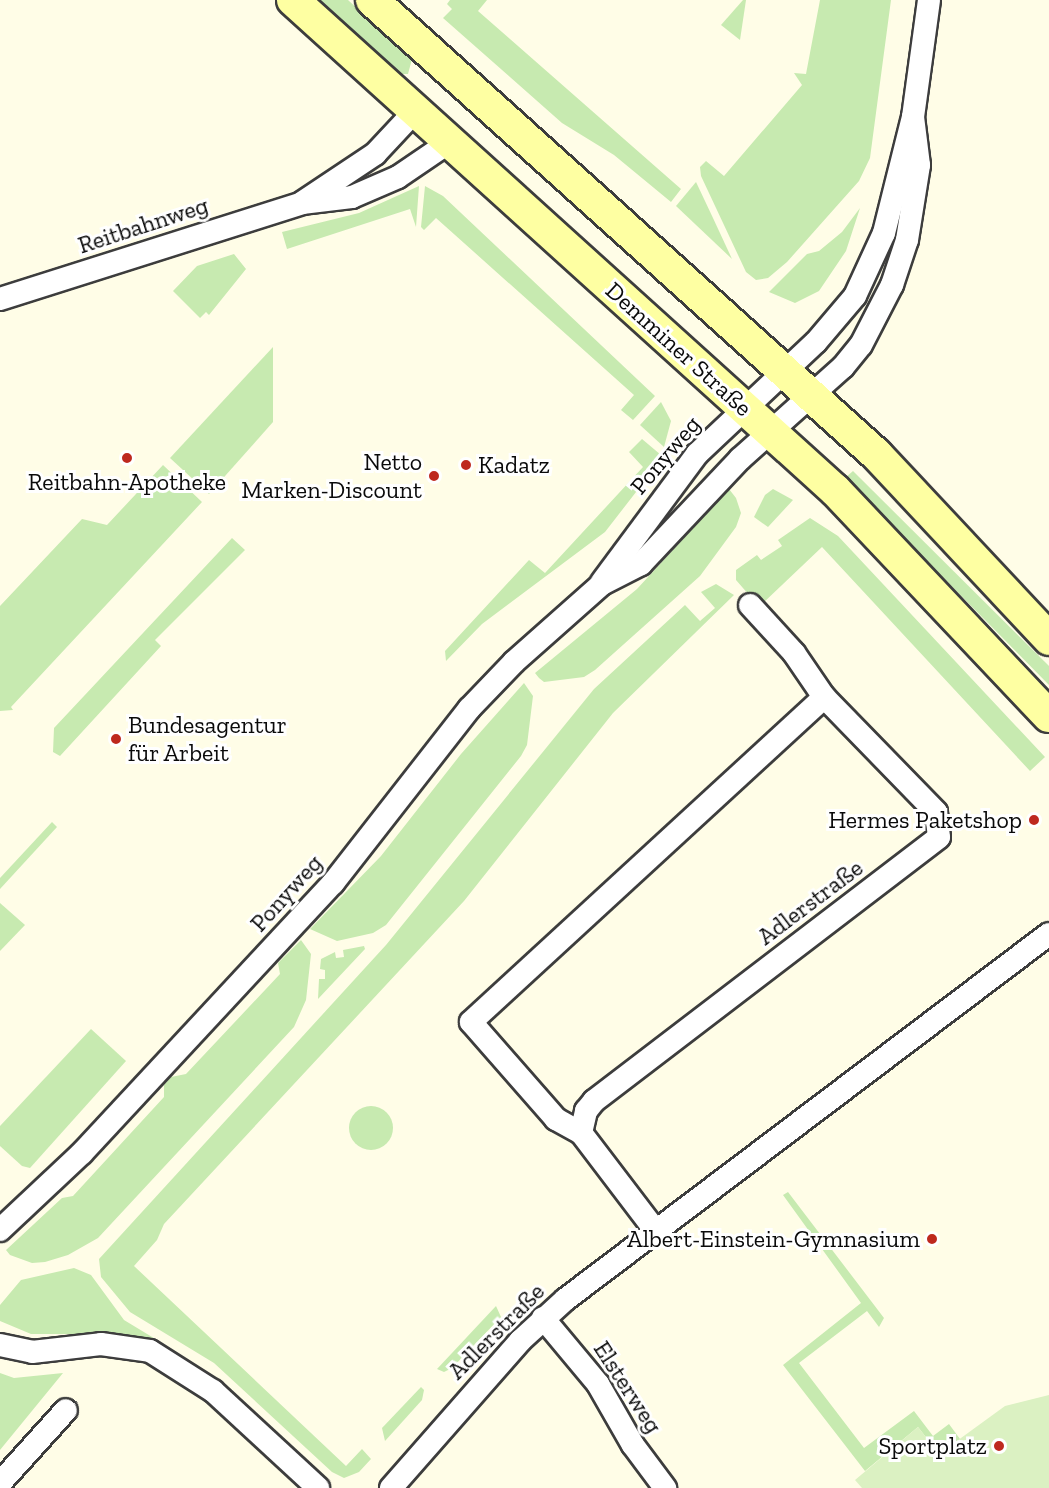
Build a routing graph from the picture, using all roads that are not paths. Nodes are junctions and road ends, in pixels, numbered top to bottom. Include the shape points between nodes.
1 (293, 0) edge
2 (372, 0) edge
3 (929, 0) edge
4 (452, 72) junction
5 (417, 109) junction
6 (913, 117) junction
7 (451, 141) junction
8 (302, 203) junction
9 (0, 299) edge
10 (784, 371) junction
11 (811, 395) junction
12 (744, 408) junction
13 (771, 432) junction
14 (602, 584) junction
15 (750, 605) dead end
16 (1049, 639) edge
17 (824, 697) junction
18 (1049, 716) edge
19 (1049, 934) edge
20 (581, 1133) junction
21 (0, 1230) edge
22 (655, 1230) junction
23 (543, 1318) junction
24 (0, 1345) edge
25 (66, 1410) dead end
26 (0, 1483) edge
27 (318, 1488) edge
28 (391, 1488) edge
29 (665, 1488) edge

1 - 5 main road, Demminer Straße
2 - 4 main road
3 - 6 street
4 - 5 main road
4 - 10 main road
5 - 7 main road, Demminer Straße
5 - 8 street, Reitbahnweg via 375,154
6 - 10 street, Ponyweg via 884,234 871,267 834,322
6 - 11 street, Ponyweg via 919,165 907,240 892,285 861,345
7 - 8 street, Reitbahnweg via 398,177 352,197
7 - 12 main road, Demminer Straße
8 - 9 street, Reitbahnweg
10 - 11 main road
10 - 12 street, Ponyweg
11 - 13 street, Ponyweg
11 - 16 main road via 877,454
12 - 13 main road, Demminer Straße
12 - 14 street, Ponyweg via 697,454
13 - 14 street, Ponyweg via 641,564
13 - 18 main road, Demminer Straße via 835,490
14 - 21 street, Ponyweg via 485,691 333,883 82,1153
15 - 17 street, Adlerstraße via 794,653
17 - 20 street via 471,1022 556,1119
17 - 20 street, Adlerstraße via 936,812 939,837 594,1101 586,1111
19 - 22 street, Adlerstraße
20 - 22 street
22 - 23 street, Adlerstraße
23 - 28 street, Adlerstraße via 459,1407
23 - 29 street, Elsterweg via 598,1384 633,1446
24 - 27 street via 32,1352 101,1344 150,1352 213,1391
25 - 26 street

